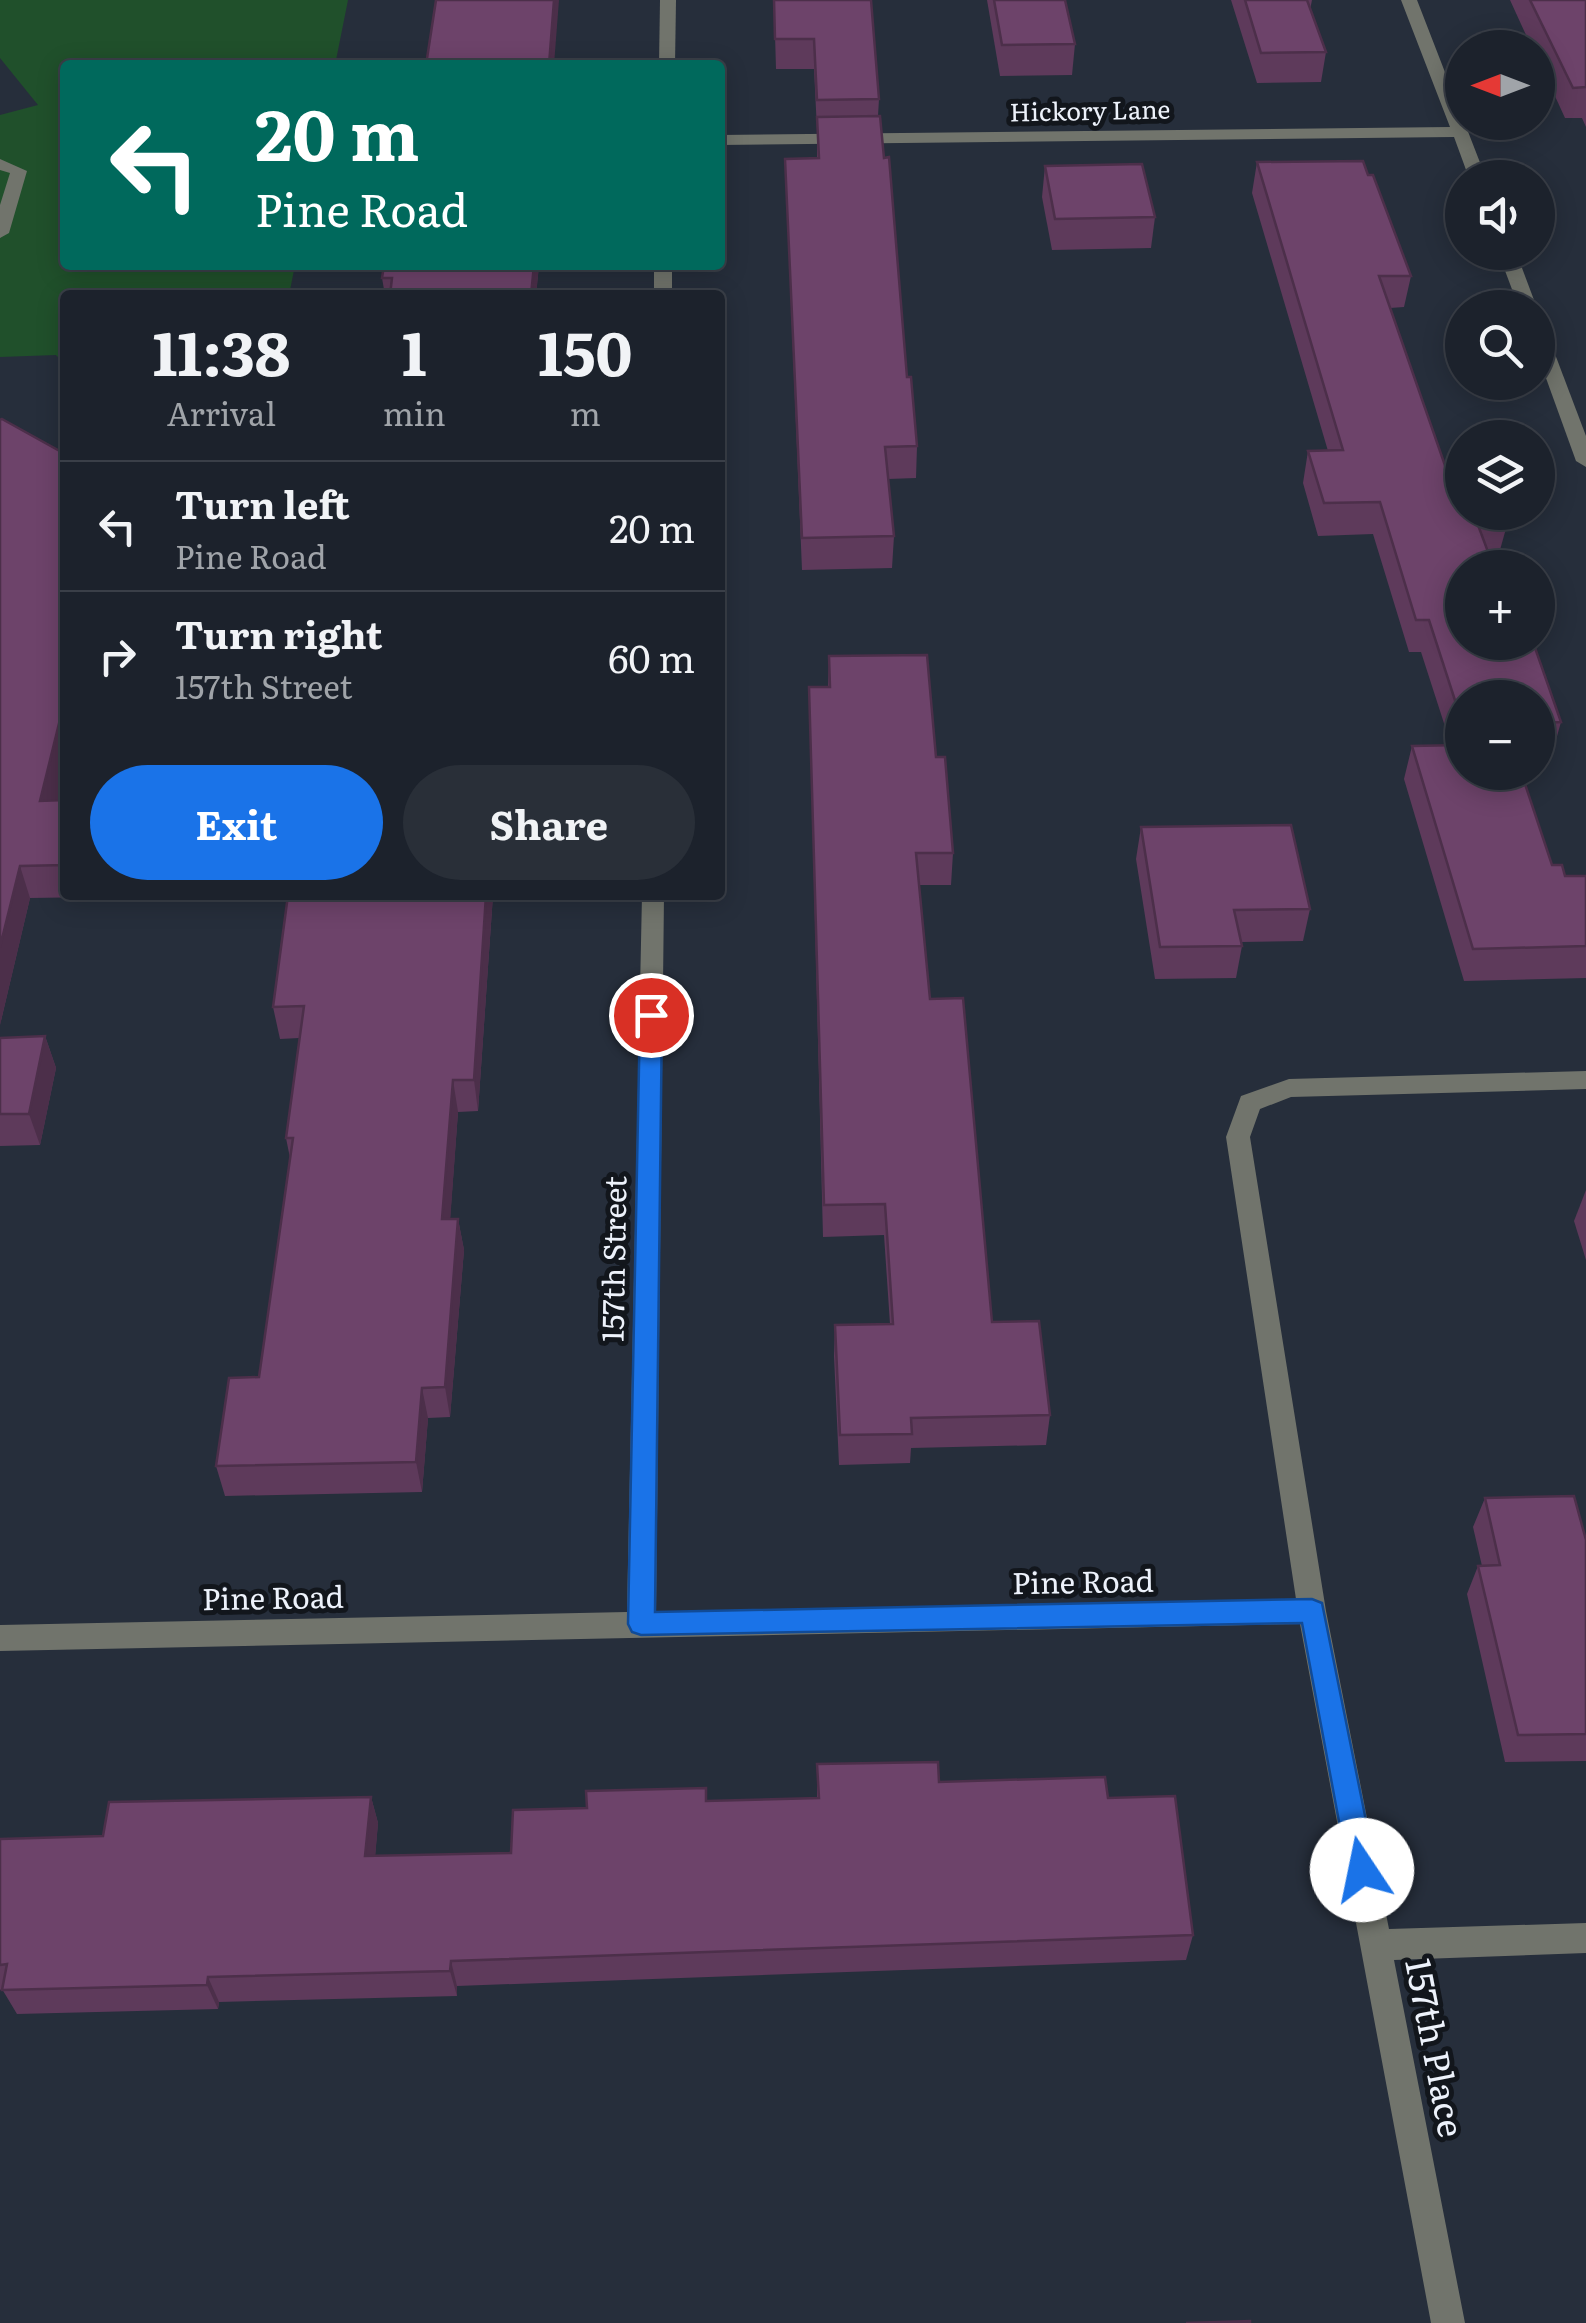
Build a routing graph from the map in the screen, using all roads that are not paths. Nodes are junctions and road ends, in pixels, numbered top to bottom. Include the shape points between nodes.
1 (668, 0) edge
2 (1409, 0) edge
3 (667, 60) edge
4 (1445, 91) edge
5 (1445, 132) edge
6 (725, 140) edge
7 (0, 164) edge
8 (0, 232) edge
9 (1555, 378) edge
10 (1586, 461) edge
11 (653, 900) edge
12 (1586, 1080) edge
13 (1312, 1611) junction
14 (641, 1624) junction
15 (0, 1638) edge
16 (1586, 1938) edge
17 (1376, 1945) junction
18 (1448, 2323) edge

1 - 3 street
2 - 4 street
5 - 6 street, Hickory Lane
7 - 8 street via 18,171
9 - 10 street
11 - 14 street, 157th Street
12 - 13 street via 1289,1088 1250,1103 1238,1137
13 - 14 street, Pine Road
13 - 17 street, 157th Place
14 - 15 street, Pine Road
16 - 17 street
17 - 18 street, 157th Place

